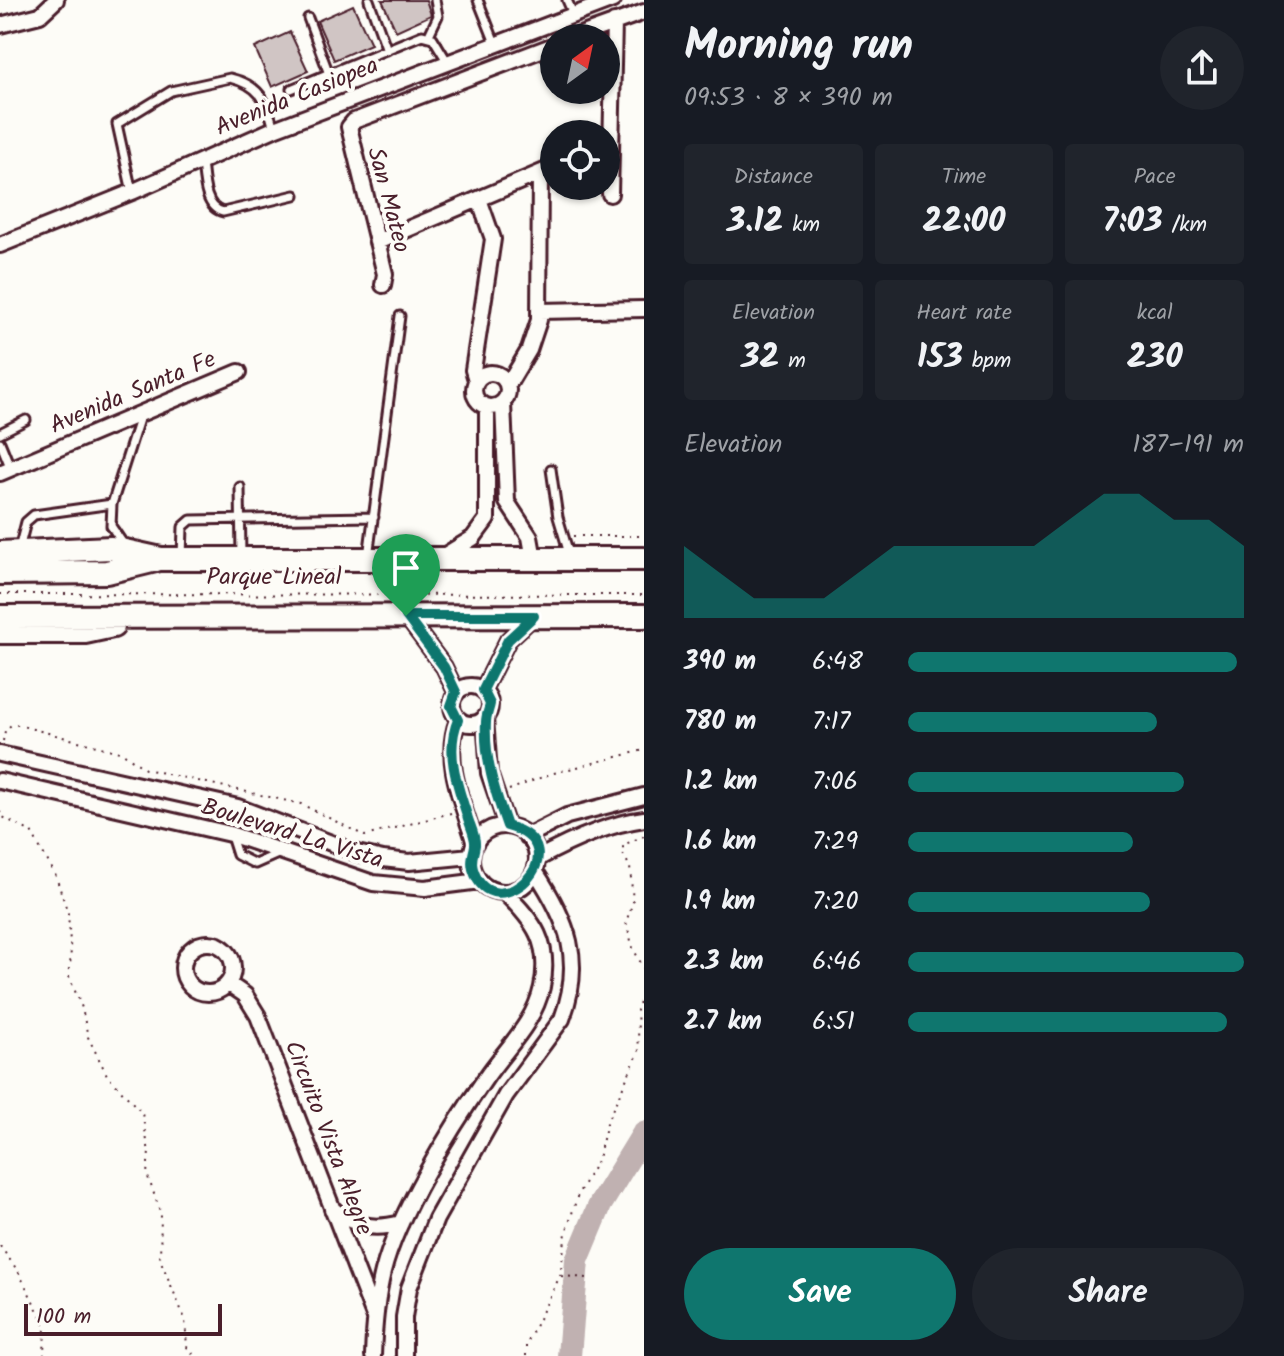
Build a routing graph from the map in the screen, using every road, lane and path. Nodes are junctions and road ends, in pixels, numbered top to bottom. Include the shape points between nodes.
1 (56, 0) edge
2 (369, 0) edge
3 (435, 0) edge
4 (478, 0) edge
5 (613, 0) edge
6 (570, 7) edge
7 (644, 12) edge
8 (308, 18) dead end
9 (614, 22) junction
10 (609, 24) edge
11 (0, 25) edge
12 (429, 35) junction
13 (495, 43) junction
14 (387, 50) junction
15 (540, 50) edge
16 (447, 61) junction
17 (329, 74) junction
18 (291, 89) dead end
19 (609, 120) edge
20 (274, 129) junction
21 (202, 160) junction
22 (540, 173) edge
23 (132, 192) junction
24 (295, 195) dead end
25 (479, 199) junction
26 (545, 200) edge
27 (377, 242) junction
28 (0, 245) edge
29 (383, 285) dead end
30 (644, 309) edge
31 (539, 311) junction
32 (400, 316) dead end
33 (239, 372) dead end
34 (476, 380) junction
35 (508, 385) junction
36 (503, 403) junction
37 (487, 407) junction
38 (140, 416) junction
39 (26, 420) dead end
40 (0, 433) edge
41 (0, 442) edge
42 (551, 469) dead end
43 (5, 471) edge
44 (240, 487) dead end
45 (112, 504) junction
46 (374, 517) junction
47 (240, 521) junction
48 (563, 536) junction
49 (644, 536) edge
50 (130, 552) junction
51 (9, 553) edge
52 (171, 559) junction
53 (241, 559) junction
54 (368, 559) junction
55 (438, 559) junction
56 (534, 559) junction
57 (570, 559) junction
58 (644, 559) edge
59 (0, 573) edge
60 (0, 594) edge
61 (644, 595) edge
62 (140, 615) junction
63 (406, 616) junction
64 (534, 616) junction
65 (644, 616) edge
66 (0, 617) edge
67 (0, 632) edge
68 (483, 690) junction
69 (456, 692) junction
70 (485, 718) junction
71 (458, 720) junction
72 (1, 749) edge
73 (644, 750) edge
74 (0, 781) edge
75 (527, 782) dead end
76 (148, 787) junction
77 (644, 796) edge
78 (0, 811) edge
79 (142, 815) junction
80 (439, 819) dead end
81 (644, 819) edge
82 (507, 826) junction
83 (527, 836) junction
84 (644, 836) edge
85 (473, 849) junction
86 (536, 865) junction
87 (480, 881) junction
88 (504, 892) junction
89 (644, 969) edge
90 (229, 984) dead end
91 (644, 989) edge
92 (331, 1209) junction
93 (401, 1223) junction
94 (0, 1246) edge
95 (560, 1276) junction
96 (588, 1278) dead end
97 (374, 1316) junction
98 (44, 1356) edge
99 (195, 1356) edge
100 (373, 1356) edge
101 (404, 1356) edge
102 (526, 1356) edge

1 - 11 street via 40,15
2 - 14 lane
3 - 12 lane via 438,16
4 - 13 lane
5 - 6 street, Avenida Casiopea
6 - 13 street, Avenida Casiopea
7 - 9 street
8 - 17 lane
9 - 10 street
9 - 19 street
12 - 14 lane
12 - 16 lane
13 - 16 street, Avenida Casiopea
14 - 17 lane
15 - 27 street, San Mateo via 354,121 349,127
16 - 20 street, Avenida Casiopea
17 - 18 lane
20 - 21 street, Avenida Casiopea
20 - 23 lane via 268,103 255,87 240,80 159,96 117,124
21 - 23 street, Avenida Casiopea
21 - 24 lane via 210,204 216,210
22 - 25 street
23 - 28 street, Avenida Casiopea
25 - 27 street
25 - 34 street via 493,239 473,370
26 - 31 street
27 - 29 street, San Mateo
30 - 31 street
31 - 35 street via 533,342
32 - 46 lane
33 - 38 street, Avenida Santa Fe
34 - 35 street via 481,374 497,373
34 - 37 street via 474,396
35 - 36 street
36 - 37 street
36 - 56 street via 507,502 530,537
37 - 55 street via 487,519 473,538
38 - 43 street, Avenida Santa Fe
38 - 45 lane
39 - 40 lane
41 - 43 lane
42 - 48 lane
44 - 47 lane
45 - 50 lane via 111,526
45 - 51 lane via 34,515
46 - 47 lane
46 - 54 lane
47 - 52 lane via 186,522
47 - 53 lane
48 - 49 path
48 - 57 lane
50 - 51 main road via 111,548
50 - 52 main road
52 - 53 main road
52 - 59 main road via 107,572
53 - 54 main road
54 - 55 main road
55 - 56 main road
56 - 57 main road
57 - 58 main road
60 - 61 path, Parque Lineal
62 - 63 main road
62 - 66 main road
62 - 67 main road via 85,632
63 - 64 main road
63 - 69 street
64 - 65 main road
64 - 68 street via 508,640
68 - 69 street via 469,686
68 - 70 street via 490,704
69 - 71 street via 451,706
70 - 71 street via 472,725
70 - 82 street via 489,773
71 - 85 street via 452,734 454,778
72 - 76 street, Boulevard La Vista
72 - 80 path via 5,731 18,725 123,753 145,769 301,804 365,836
73 - 75 path
74 - 79 street, Boulevard La Vista
76 - 79 street
76 - 85 street, Boulevard La Vista via 238,807 383,859 409,862
77 - 83 street via 567,816
78 - 99 path via 31,832 55,874 68,913 68,974 88,1037 107,1075 142,1113 147,1174 161,1214 160,1259 185,1319 187,1347
79 - 87 street, Boulevard La Vista via 230,834 373,883 425,888
81 - 86 street via 560,846
82 - 83 street
82 - 85 street via 483,833
83 - 86 street via 535,846
84 - 89 path via 623,845 633,902 626,922
85 - 87 street via 473,869
86 - 88 street via 528,882
86 - 101 street via 570,938 569,1000 555,1031 485,1129 436,1219 409,1288
87 - 88 street
88 - 93 street via 532,919 542,945 545,961 537,1006 464,1108
90 - 92 street, Circuito Vista Alegre via 245,995 258,1016
91 - 95 path via 637,1010 639,1052 608,1119 598,1159 578,1194
92 - 93 street via 367,1228
92 - 97 street, Circuito Vista Alegre
93 - 97 street via 383,1269
94 - 98 path via 45,1325
95 - 96 path
95 - 102 path via 526,1345
97 - 100 street

